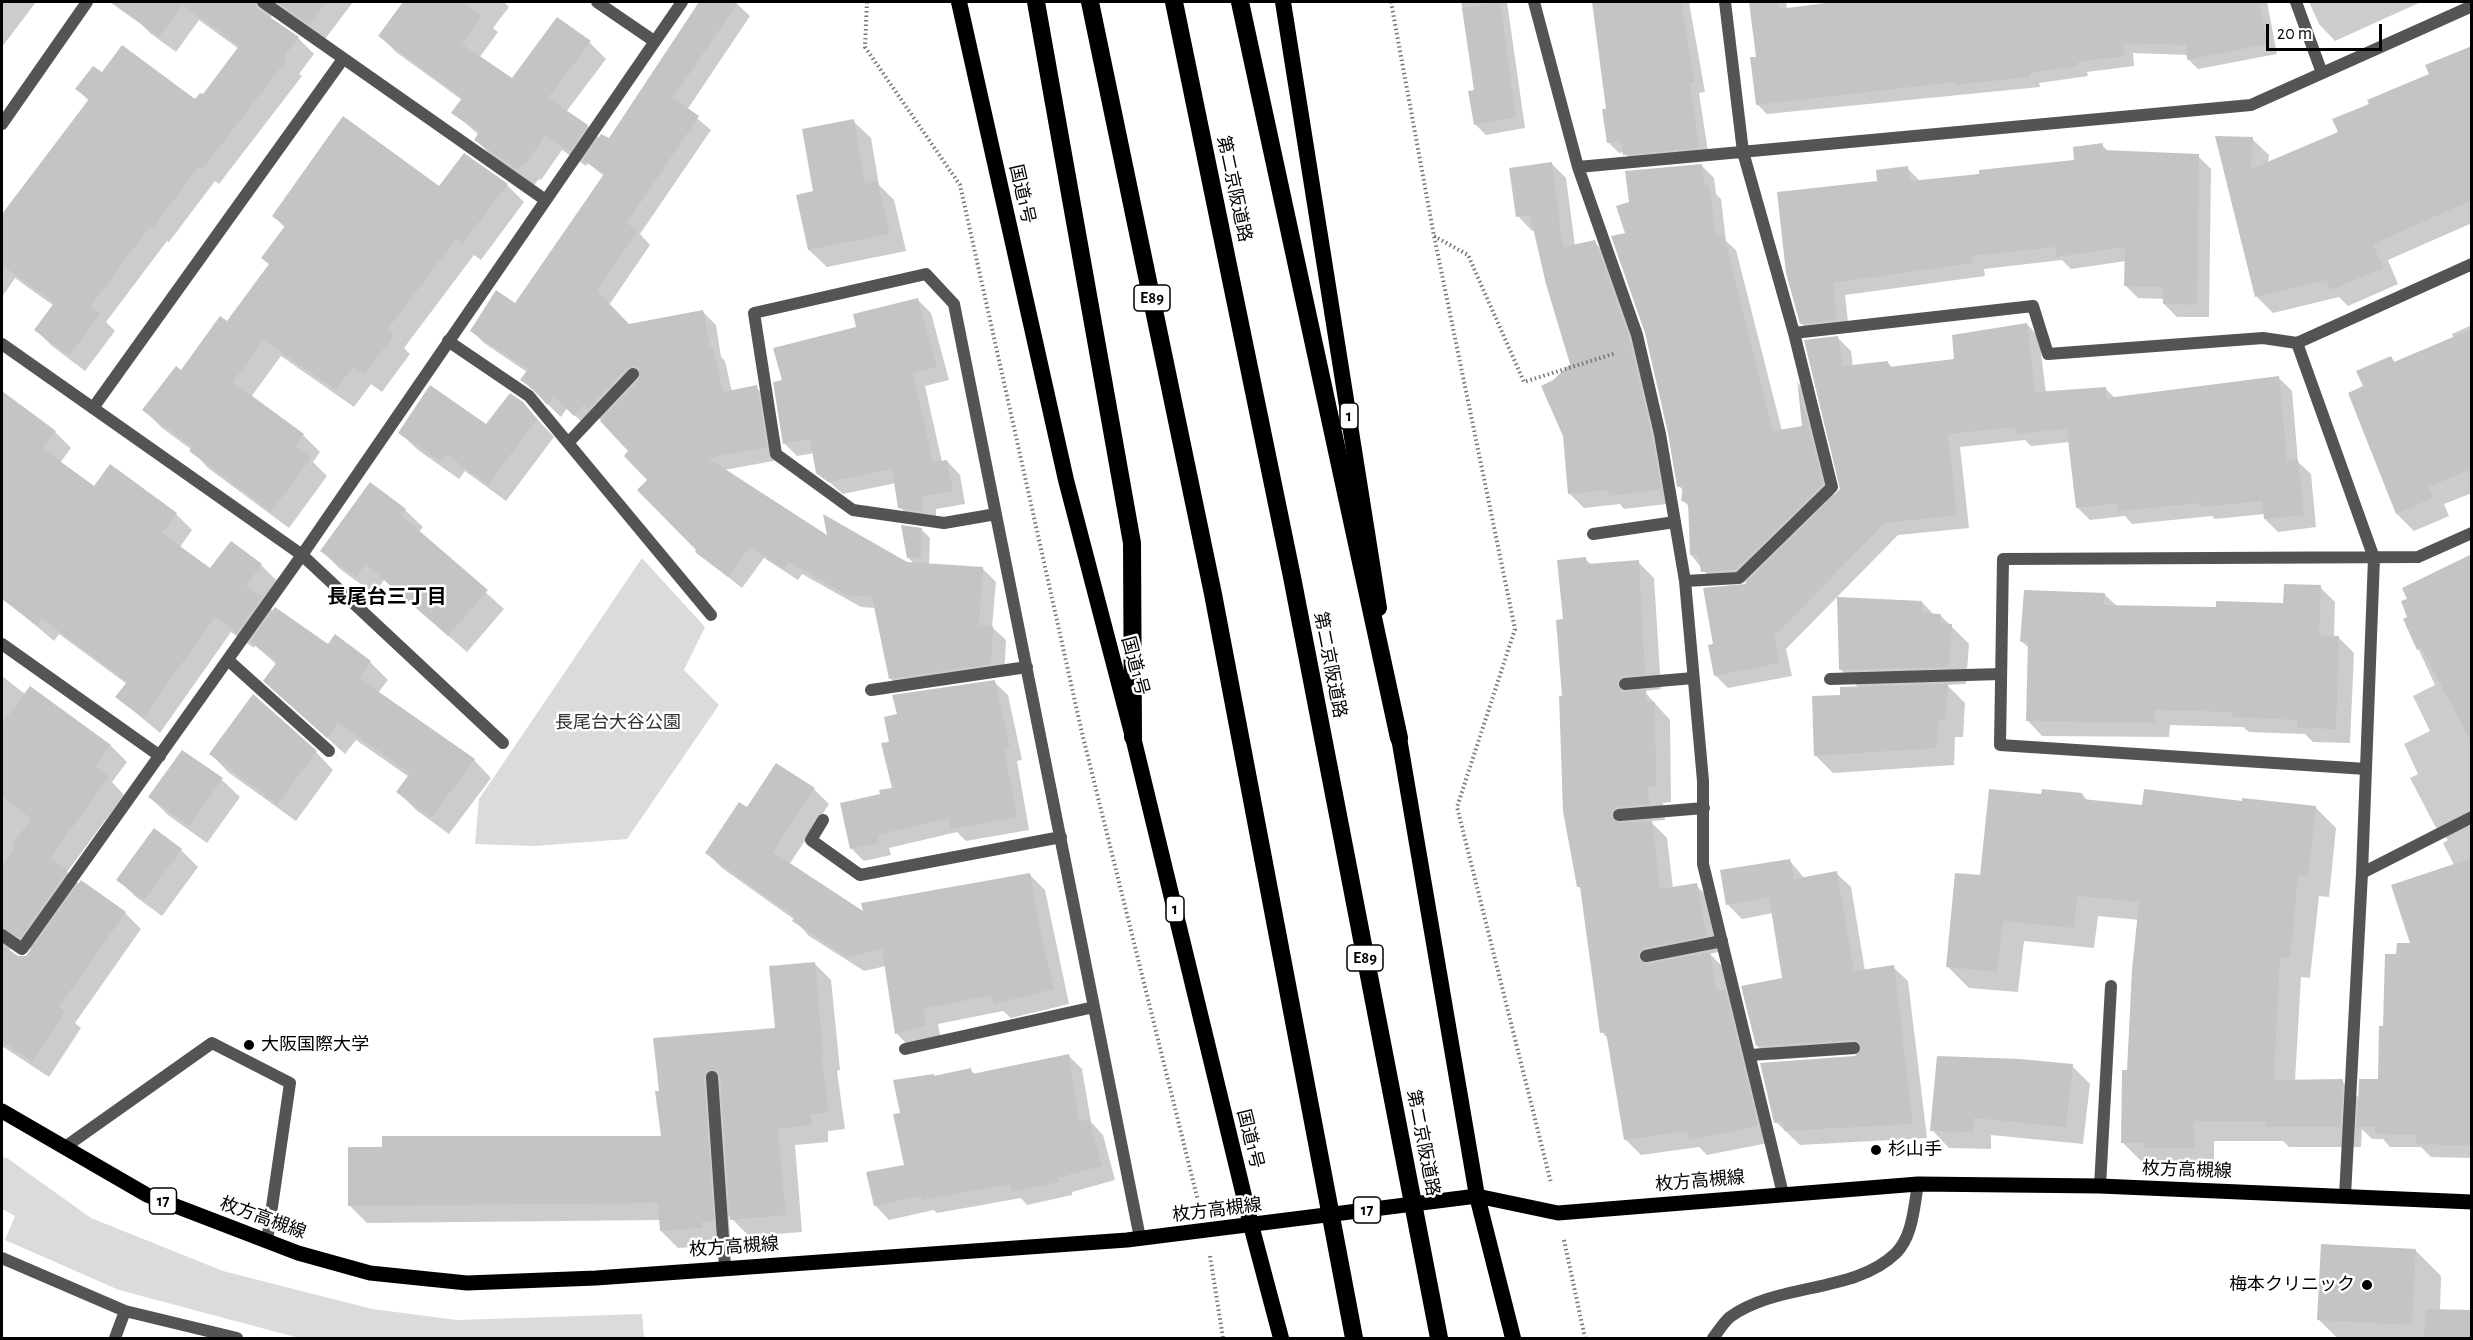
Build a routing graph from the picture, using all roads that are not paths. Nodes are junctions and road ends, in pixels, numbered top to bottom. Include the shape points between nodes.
1 (87, 2) edge
2 (263, 2) edge
3 (597, 2) edge
4 (682, 2) edge
5 (959, 2) edge
6 (1036, 2) edge
7 (1090, 2) edge
8 (1174, 2) edge
9 (1240, 2) edge
10 (1283, 2) edge
11 (1534, 2) edge
12 (1725, 2) edge
13 (2296, 2) edge
14 (2472, 6) edge
15 (654, 41) junction
16 (343, 58) junction
17 (2322, 74) junction
18 (2, 124) edge
19 (1743, 152) junction
20 (1578, 167) junction
21 (544, 199) junction
22 (2472, 264) edge
23 (1794, 333) junction
24 (448, 341) junction
25 (2297, 343) junction
26 (2, 344) edge
27 (633, 374) dead end
28 (93, 408) junction
29 (568, 443) junction
30 (996, 514) junction
31 (1675, 522) junction
32 (2472, 533) edge
33 (1593, 534) dead end
34 (302, 555) junction
35 (2374, 558) junction
36 (1685, 581) junction
37 (711, 615) dead end
38 (2, 644) edge
39 (228, 660) junction
40 (1027, 667) junction
41 (2001, 674) junction
42 (1694, 678) junction
43 (1830, 679) dead end
44 (1625, 684) dead end
45 (871, 690) dead end
46 (1133, 737) junction
47 (1399, 738) junction
48 (503, 743) dead end
49 (329, 751) dead end
50 (160, 756) junction
51 (2366, 769) junction
52 (1704, 808) junction
53 (1619, 815) dead end
54 (2472, 816) edge
55 (824, 820) dead end
56 (1061, 837) junction
57 (2362, 873) junction
58 (2, 935) edge
59 (1722, 941) junction
60 (1646, 956) dead end
61 (2111, 986) dead end
62 (1095, 1007) junction
63 (1854, 1048) dead end
64 (905, 1049) dead end
65 (1750, 1055) junction
66 (712, 1077) dead end
67 (2, 1111) edge
68 (65, 1147) junction
69 (1918, 1184) junction
70 (2100, 1186) junction
71 (1783, 1194) junction
72 (1477, 1196) junction
73 (2345, 1196) junction
74 (2472, 1202) edge
75 (1251, 1225) junction
76 (1140, 1238) junction
77 (267, 1241) junction
78 (2, 1258) edge
79 (725, 1267) junction
80 (124, 1311) junction
81 (115, 1338) edge
82 (237, 1338) edge
83 (1281, 1338) edge
84 (1354, 1338) edge
85 (1439, 1338) edge
86 (1513, 1338) edge
87 (1713, 1338) edge

1 - 18 street
2 - 16 street
3 - 15 street
4 - 15 street
5 - 46 highway, 国道1号 / 1 via 1066,480
6 - 46 highway via 1131,543
7 - 84 highway, E89 via 1213,594
8 - 85 highway, 第二京阪道路 / E89 via 1292,577
9 - 47 highway
10 - 47 highway, 1
11 - 20 street
12 - 19 street
13 - 17 street
14 - 17 street
15 - 21 street
16 - 21 street
16 - 28 street
17 - 19 street via 2251,105
19 - 20 street
19 - 23 street
20 - 31 street via 1640,345
21 - 24 street
22 - 25 street
23 - 25 street via 2033,306 2048,354 2263,338
23 - 36 street via 1832,487 1739,578
24 - 29 street via 529,396
24 - 34 street
25 - 35 street
26 - 28 street
27 - 29 street
28 - 34 street
29 - 37 street
30 - 30 street via 954,304 927,274 754,313 776,454 853,510 944,523
30 - 40 street
31 - 33 street
31 - 36 street
32 - 35 street via 2418,557
34 - 39 street
34 - 48 street
35 - 41 street via 2003,559
35 - 51 street
36 - 42 street
38 - 50 street
39 - 49 street
39 - 50 street
40 - 45 street
40 - 56 street
41 - 43 street
41 - 51 street via 2000,745
42 - 44 street
42 - 52 street
46 - 75 highway, 国道1号 / 1
47 - 72 highway, 1
50 - 58 street via 22,949
51 - 57 street
52 - 53 street
52 - 59 street via 1703,864
54 - 57 street
55 - 56 street via 811,840 860,875
56 - 62 street
57 - 73 street
59 - 60 street
59 - 65 street
61 - 70 street
62 - 64 street
62 - 76 street
63 - 65 street
65 - 71 street
66 - 79 street
67 - 68 main road, 枚方高槻線 / 17
68 - 77 main road, 枚方高槻線 / 17 via 147,1195
68 - 77 street via 212,1043 290,1083
69 - 70 main road, 枚方高槻線 / 17
69 - 71 main road, 枚方高槻線 / 17
69 - 87 street via 1911,1224 1897,1252 1865,1273 1757,1301 1728,1318
70 - 73 main road, 枚方高槻線 / 17
71 - 72 main road, 枚方高槻線 / 17 via 1558,1213
72 - 75 main road, 枚方高槻線 / 17
72 - 86 highway, 1
73 - 74 main road, 枚方高槻線 / 17
75 - 76 main road, 枚方高槻線 / 17
75 - 83 highway, 国道1号 / 1
76 - 79 main road, 枚方高槻線 / 17
77 - 79 main road, 枚方高槻線 / 17 via 370,1273 467,1283
78 - 80 street
80 - 81 street
80 - 82 street

